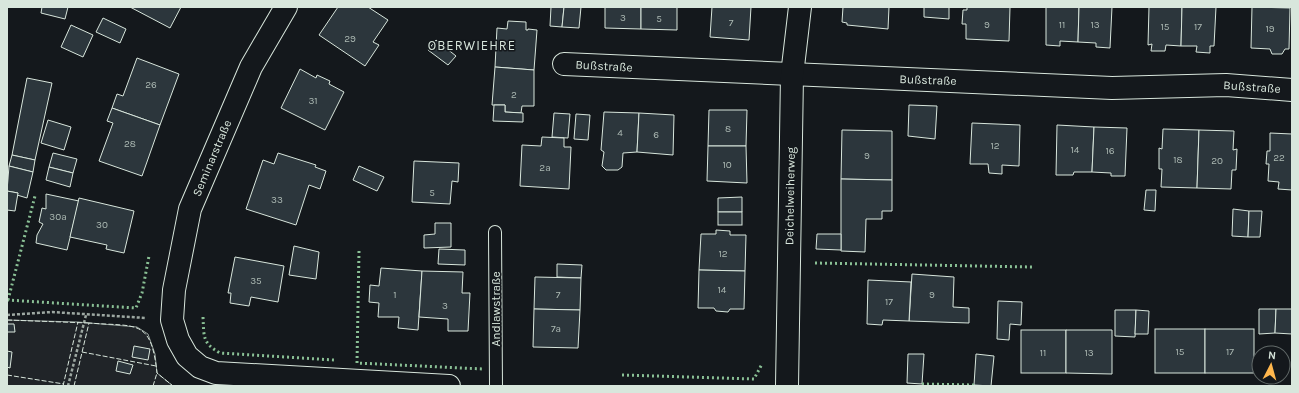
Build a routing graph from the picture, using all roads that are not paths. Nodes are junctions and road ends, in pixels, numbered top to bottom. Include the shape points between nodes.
1 (286, 7) edge
2 (800, 7) edge
3 (564, 64) dead end
4 (792, 75) junction
5 (1292, 90) edge
6 (495, 232) dead end
7 (449, 386) edge
8 (496, 386) edge
9 (787, 386) edge

1 - 7 street, Seminarstraße via 251,67 190,209 174,290 172,320 178,340 187,356 200,368 216,373
2 - 4 street, Deichelweiherweg
3 - 4 street, Bußstraße
4 - 5 street, Bußstraße via 1112,88 1226,85
4 - 9 street, Deichelweiherweg
6 - 8 lane, Andlawstraße

